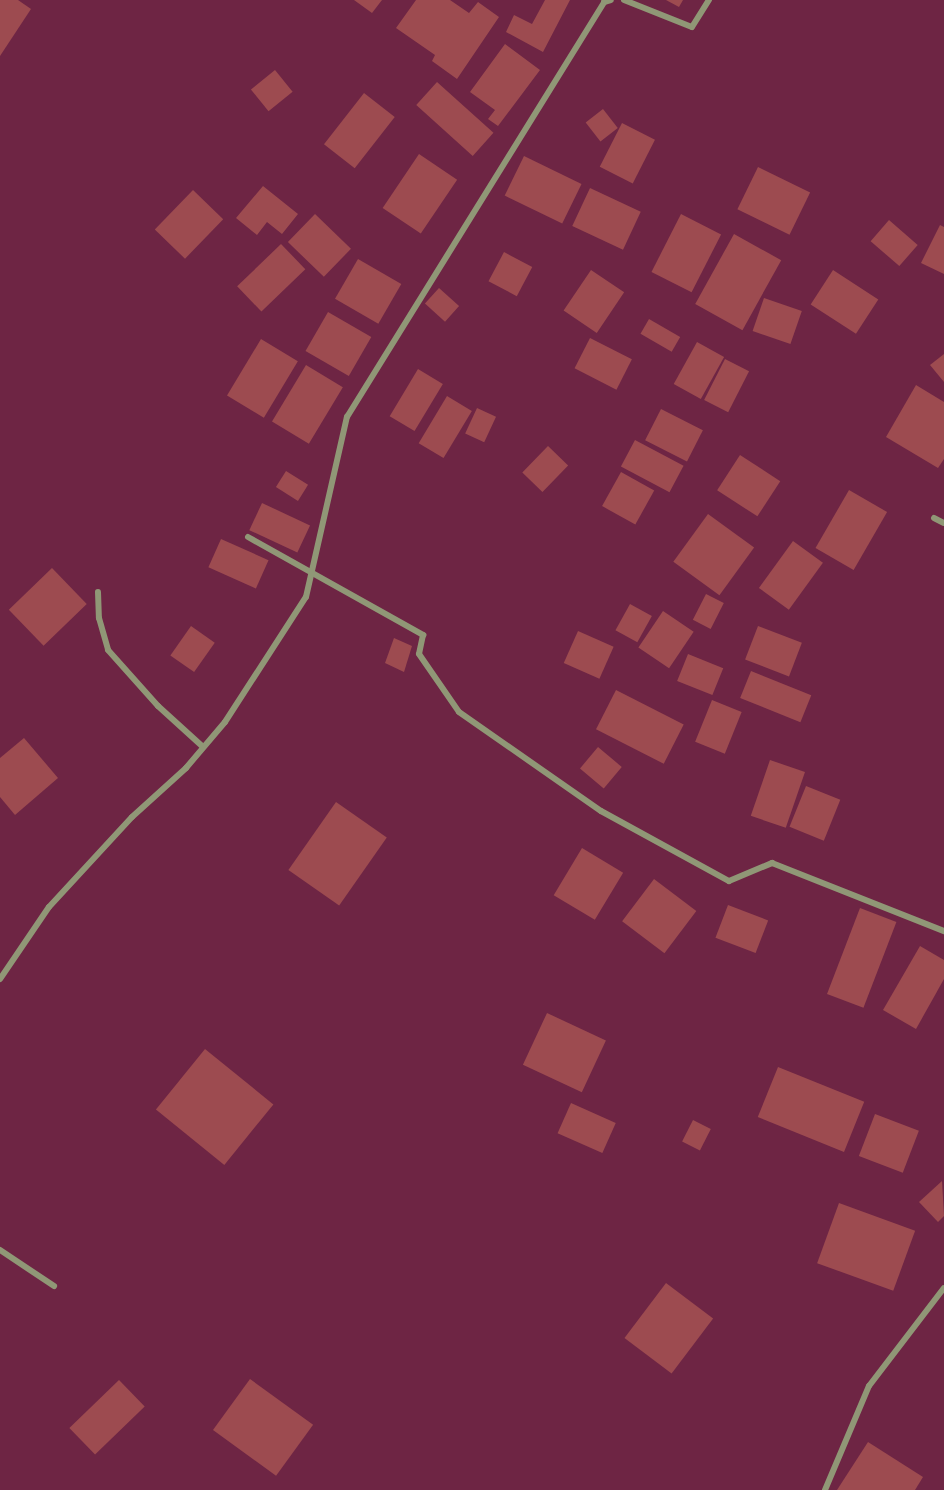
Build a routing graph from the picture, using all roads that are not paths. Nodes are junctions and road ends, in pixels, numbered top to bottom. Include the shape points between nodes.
1 (611, 0) edge
2 (624, 0) edge
3 (709, 0) edge
4 (934, 518) dead end
5 (944, 523) edge
6 (248, 537) dead end
7 (314, 574) junction
8 (98, 592) dead end
9 (203, 747) junction
10 (944, 931) edge
11 (0, 979) edge
12 (0, 1250) edge
13 (54, 1286) dead end
14 (944, 1288) edge
15 (825, 1490) edge

1 - 7 street via 604,2 347,417
2 - 3 street via 692,27
4 - 5 street
6 - 7 street
7 - 9 street via 306,597 269,657
7 - 10 street via 423,635 419,654 459,712 601,811 729,881 772,863
8 - 9 street via 99,618 108,650 158,706
9 - 11 street via 49,906
12 - 13 street
14 - 15 street via 869,1386

